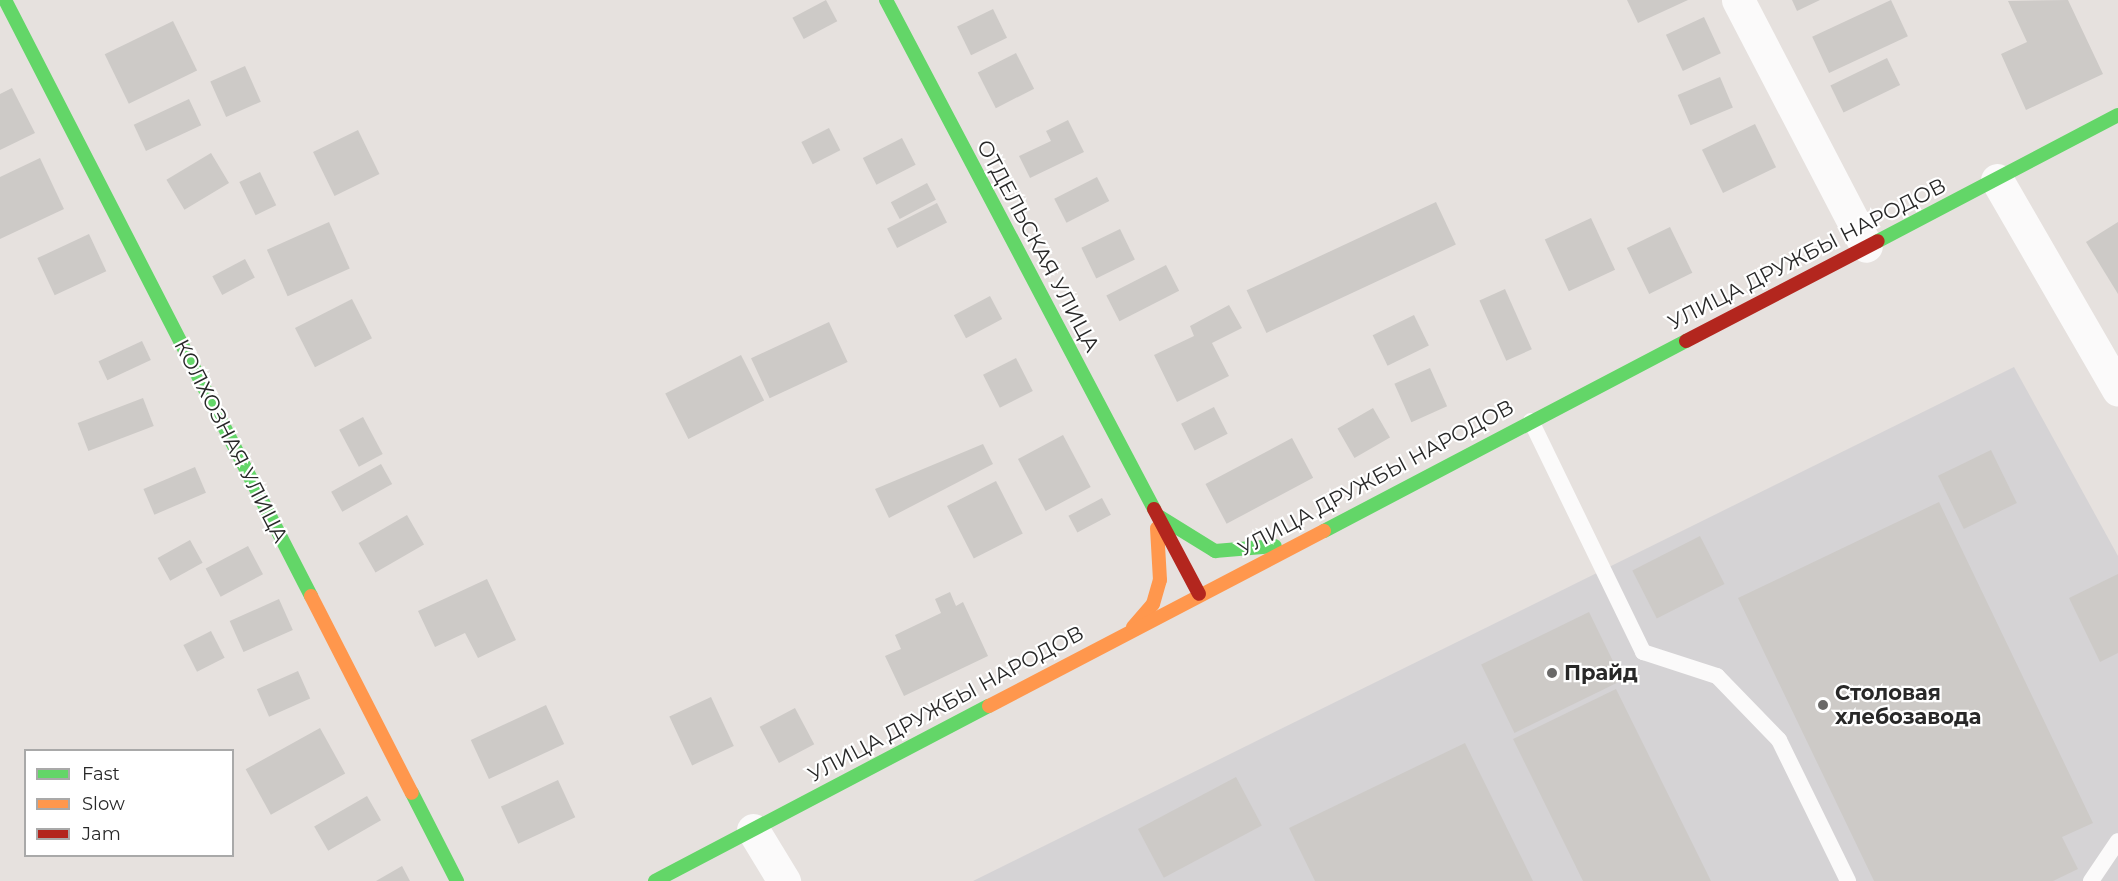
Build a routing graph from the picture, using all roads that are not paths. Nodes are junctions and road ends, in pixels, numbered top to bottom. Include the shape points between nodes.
1 (5, 0) edge
2 (886, 0) edge
3 (1738, 0) edge
4 (2118, 115) edge
5 (1997, 180) junction
6 (1866, 246) junction
7 (2118, 390) edge
8 (1531, 421) junction
9 (1154, 511) junction
10 (1297, 543) junction
11 (1199, 594) junction
12 (1130, 630) junction
13 (753, 830) junction
14 (2118, 841) edge
15 (458, 881) edge
16 (655, 881) edge
17 (784, 881) edge
18 (1848, 881) edge
19 (2091, 881) edge

1 - 15 street, КОЛХОЗНАЯ УЛИЦА
2 - 9 street, ОТДЕЛЬСКАЯ УЛИЦА
3 - 6 street
4 - 5 street, УЛИЦА ДРУЖБЫ НАРОДОВ
5 - 6 street, УЛИЦА ДРУЖБЫ НАРОДОВ
5 - 7 street
6 - 8 street, УЛИЦА ДРУЖБЫ НАРОДОВ
8 - 10 street, УЛИЦА ДРУЖБЫ НАРОДОВ
8 - 18 lane via 1643,652 1717,676 1779,741
9 - 10 street, ОТДЕЛЬСКАЯ УЛИЦА via 1215,551
9 - 11 street, ОТДЕЛЬСКАЯ УЛИЦА
9 - 12 street, ОТДЕЛЬСКАЯ УЛИЦА via 1160,580 1153,604
10 - 11 street, УЛИЦА ДРУЖБЫ НАРОДОВ
11 - 12 street, УЛИЦА ДРУЖБЫ НАРОДОВ
12 - 13 street, УЛИЦА ДРУЖБЫ НАРОДОВ
13 - 16 street, УЛИЦА ДРУЖБЫ НАРОДОВ
13 - 17 street
14 - 19 lane

